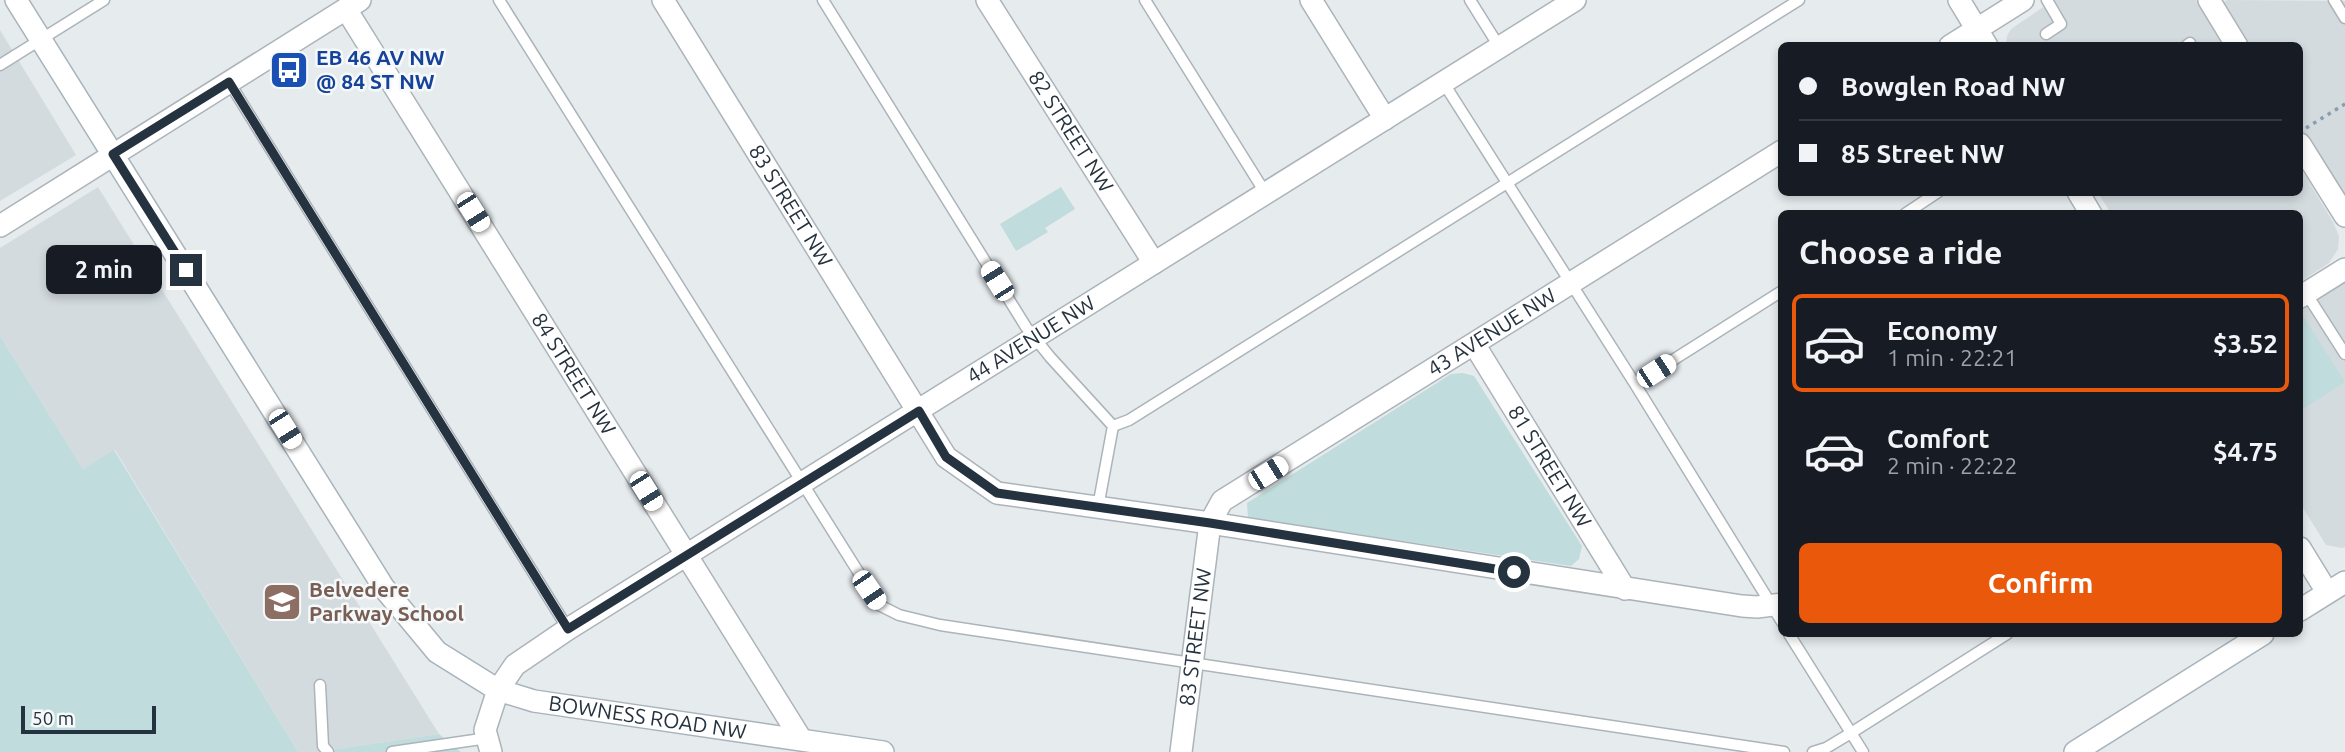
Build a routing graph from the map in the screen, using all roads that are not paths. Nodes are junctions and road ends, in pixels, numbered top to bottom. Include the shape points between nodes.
1 (16, 0) edge
2 (104, 0) edge
3 (499, 0) edge
4 (663, 0) edge
5 (823, 0) edge
6 (987, 0) edge
7 (1145, 0) edge
8 (1311, 0) edge
9 (1470, 0) edge
10 (1575, 0) edge
11 (1800, 0) edge
12 (1959, 0) edge
13 (2023, 0) edge
14 (2047, 0) edge
15 (2209, 0) edge
16 (353, 4) edge
17 (2339, 4) edge
18 (2345, 19) edge
19 (2046, 34) dead end
20 (1982, 37) edge
21 (41, 39) junction
22 (1964, 42) edge
23 (2235, 42) edge
24 (1500, 48) junction
25 (0, 65) edge
26 (229, 82) junction
27 (1443, 82) junction
28 (1385, 119) junction
29 (2303, 139) edge
30 (1778, 153) edge
31 (113, 154) junction
32 (1507, 182) junction
33 (1266, 194) junction
34 (1932, 196) edge
35 (1911, 210) edge
36 (2345, 216) edge
37 (0, 226) edge
38 (1154, 263) junction
39 (2345, 269) edge
40 (1570, 283) junction
41 (1778, 295) edge
42 (2303, 295) edge
43 (1035, 339) junction
44 (1474, 344) junction
45 (2345, 354) edge
46 (1635, 384) junction
47 (919, 411) junction
48 (1113, 426) junction
49 (802, 484) junction
50 (1098, 507) junction
51 (1210, 523) junction
52 (2303, 551) edge
53 (687, 556) junction
54 (2336, 587) edge
55 (1625, 589) junction
56 (2303, 608) edge
57 (1778, 610) edge
58 (568, 629) junction
59 (1791, 637) edge
60 (2002, 637) edge
61 (2258, 637) edge
62 (1194, 663) junction
63 (320, 685) dead end
64 (498, 690) junction
65 (1851, 733) junction
66 (801, 739) junction
67 (490, 745) edge
68 (328, 752) edge
69 (392, 752) edge
70 (883, 752) edge
71 (1181, 752) edge
72 (1784, 752) edge
73 (1814, 752) edge
74 (1863, 752) edge
75 (2075, 752) edge

1 - 21 street, BOWNESS ROAD NW
2 - 21 lane
3 - 49 lane
4 - 47 street, 83 STREET NW
5 - 43 lane
6 - 38 street, 82 STREET NW
7 - 33 lane
8 - 28 street
9 - 24 lane
10 - 24 street, 44 AVENUE NW
11 - 32 lane
12 - 20 street
13 - 20 street
14 - 19 lane via 2061,24
15 - 23 street
16 - 26 street
16 - 53 street, 84 STREET NW
17 - 18 lane
20 - 22 street
21 - 25 lane
21 - 31 street, BOWNESS ROAD NW
24 - 27 street, 44 AVENUE NW
26 - 31 street
26 - 58 lane
27 - 28 street, 44 AVENUE NW
27 - 32 lane
28 - 33 street, 44 AVENUE NW
29 - 36 street
30 - 40 street, 43 AVENUE NW
31 - 37 street
31 - 64 street, BOWNESS ROAD NW via 384,588 437,652
32 - 40 lane
32 - 48 lane
33 - 38 street, 44 AVENUE NW
34 - 35 lane
38 - 43 street, 44 AVENUE NW
39 - 42 street
40 - 44 street, 43 AVENUE NW
40 - 46 lane
41 - 46 lane
42 - 45 lane
43 - 47 street, 44 AVENUE NW
43 - 48 lane
44 - 51 street, 43 AVENUE NW via 1222,501
44 - 55 street, 81 STREET NW
46 - 57 lane
47 - 49 street, 44 AVENUE NW
47 - 50 street, 83 STREET NW via 946,457 997,493
48 - 50 lane
49 - 53 street, 44 AVENUE NW
49 - 62 lane via 879,605 899,615
50 - 51 street, 83 STREET NW
51 - 55 street, 83 STREET NW
51 - 62 street, 83 STREET NW
52 - 54 street
53 - 58 street, 44 AVENUE NW
53 - 66 street, 84 STREET NW
54 - 56 street
55 - 57 street, 83 STREET NW
58 - 64 street, 44 AVENUE NW via 515,665
59 - 65 lane
60 - 65 lane
61 - 75 street
62 - 71 street, 83 STREET NW
62 - 72 lane
63 - 68 lane via 323,746
64 - 66 street, BOWNESS ROAD NW via 534,701
64 - 67 street, 44 AVENUE NW via 485,730
65 - 73 lane
65 - 74 lane
66 - 70 street, BOWNESS ROAD NW
67 - 69 lane

